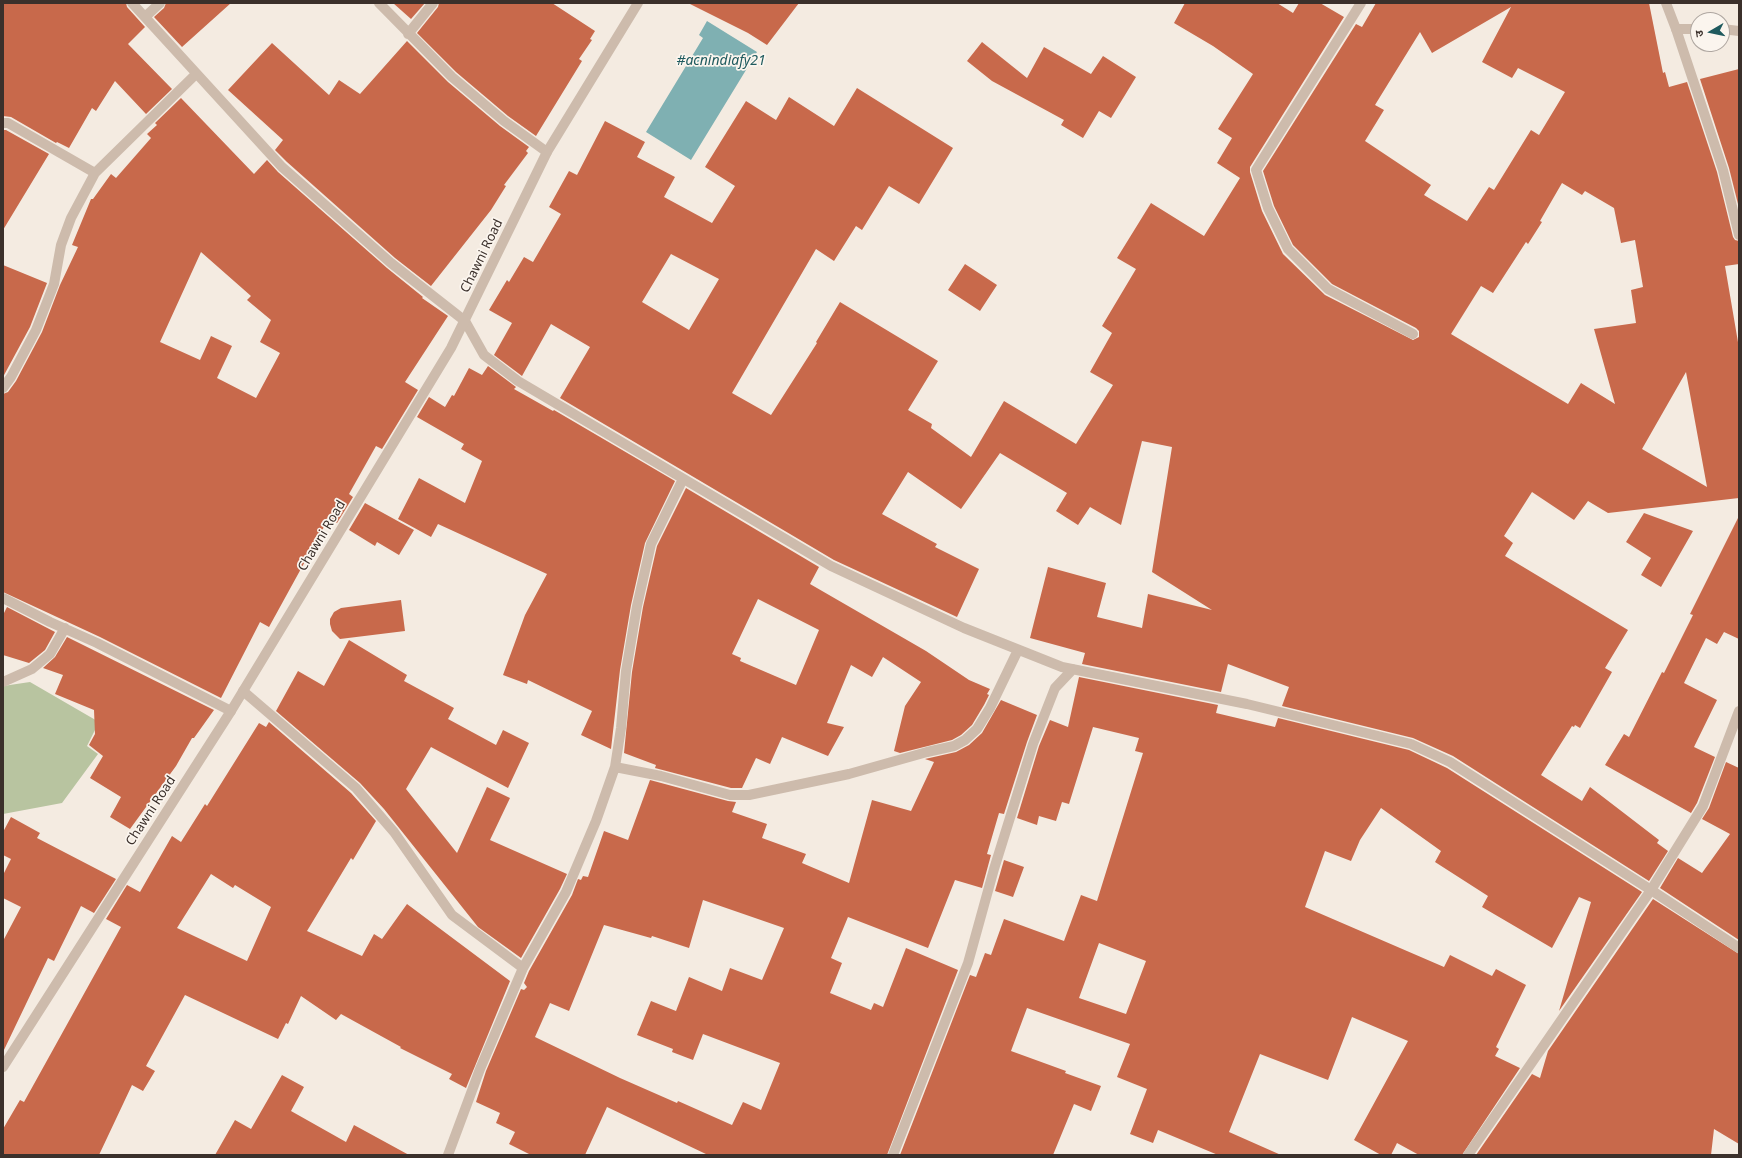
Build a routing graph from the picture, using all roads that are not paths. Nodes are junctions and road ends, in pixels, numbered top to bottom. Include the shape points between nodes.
1 (132, 3) edge
2 (160, 3) edge
3 (379, 3) edge
4 (433, 3) edge
5 (638, 3) edge
6 (1361, 3) edge
7 (1666, 3) edge
8 (145, 17) junction
9 (1676, 29) junction
10 (1690, 29) edge
11 (408, 34) junction
12 (196, 74) junction
13 (3, 123) edge
14 (547, 152) junction
15 (96, 173) junction
16 (1739, 235) edge
17 (465, 321) junction
18 (1413, 334) dead end
19 (3, 388) edge
20 (683, 479) junction
21 (3, 598) edge
22 (65, 628) junction
23 (1018, 650) junction
24 (1073, 670) junction
25 (3, 682) edge
26 (243, 691) junction
27 (231, 711) junction
28 (1739, 711) edge
29 (615, 767) junction
30 (1651, 890) junction
31 (1739, 948) edge
32 (523, 968) junction
33 (3, 1067) edge
34 (448, 1155) edge
35 (893, 1155) edge
36 (1468, 1155) edge

1 - 8 street
2 - 8 street
3 - 11 street
4 - 11 street
5 - 14 street, Chawni Road
6 - 18 street via 1256,170 1268,208 1288,249 1328,289
7 - 9 street
8 - 12 street
9 - 10 street
9 - 16 street via 1724,170
11 - 14 street via 458,82 504,121
12 - 15 street
12 - 17 street via 282,167 391,263
13 - 15 street via 8,123
14 - 17 street, Chawni Road
15 - 19 street via 71,218 61,245 54,284 36,330
17 - 20 street via 484,355 518,380
17 - 26 street, Chawni Road
20 - 23 street via 831,566 964,628
20 - 29 street via 652,544 639,598 626,671
21 - 22 street
22 - 25 street via 50,654 32,669
22 - 27 street
23 - 24 street
23 - 29 street via 977,729 954,746 849,774 749,795 730,795 661,776
24 - 30 street via 1247,704 1411,744 1450,762
24 - 35 street via 1055,688 1033,744 968,963
26 - 27 street, Chawni Road
26 - 32 street via 356,788 394,832 452,915
27 - 33 street, Chawni Road
28 - 30 street via 1703,806
29 - 32 street via 596,821 566,892
30 - 31 street
30 - 36 street
32 - 34 street via 480,1069

